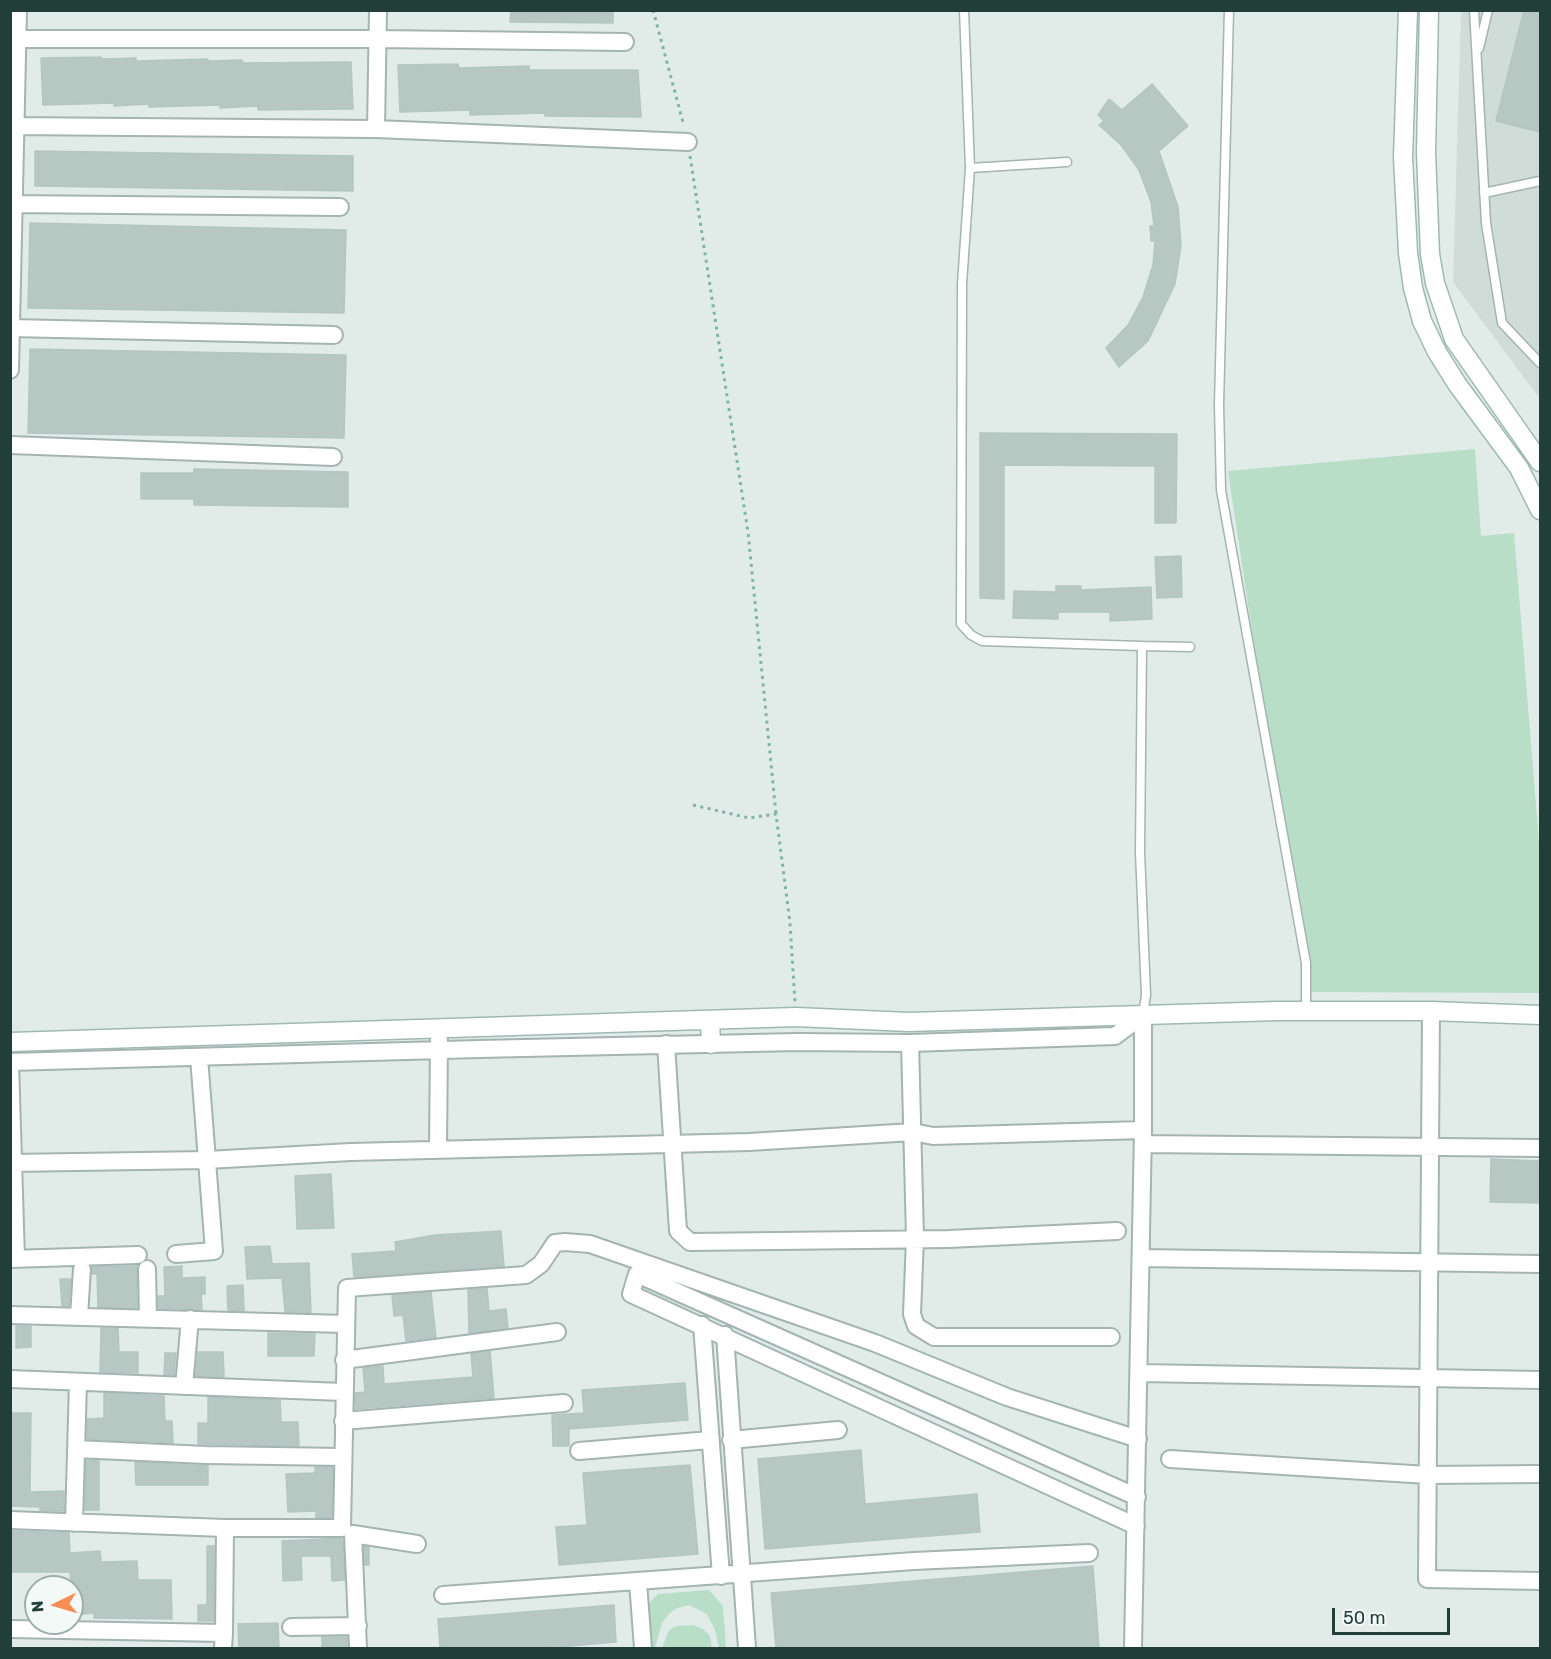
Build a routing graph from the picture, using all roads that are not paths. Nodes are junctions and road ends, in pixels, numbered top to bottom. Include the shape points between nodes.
1 (18, 10) edge
2 (378, 10) edge
3 (964, 10) edge
4 (1230, 10) edge
5 (1408, 10) edge
6 (1429, 10) edge
7 (1474, 10) edge
8 (1488, 10) edge
9 (17, 39) junction
10 (378, 39) junction
11 (625, 42) dead end
12 (1476, 58) junction
13 (13, 126) edge
14 (376, 129) junction
15 (688, 142) road end
16 (1067, 162) dead end
17 (970, 168) junction
18 (1540, 181) edge
19 (1484, 193) junction
20 (12, 204) edge
21 (340, 207) dead end
22 (11, 328) edge
23 (334, 335) dead end
24 (1540, 363) edge
25 (10, 370) edge
26 (10, 445) edge
27 (333, 457) dead end
28 (1540, 462) edge
29 (1540, 510) edge
30 (1142, 646) junction
31 (1190, 647) dead end
32 (1431, 1011) junction
33 (1306, 1013) junction
34 (1143, 1015) junction
35 (1540, 1015) edge
36 (710, 1020) junction
37 (439, 1028) junction
38 (10, 1042) edge
39 (910, 1043) junction
40 (666, 1044) junction
41 (711, 1044) junction
42 (439, 1050) junction
43 (200, 1057) junction
44 (10, 1063) edge
45 (913, 1132) junction
46 (1143, 1137) junction
47 (673, 1144) junction
48 (1431, 1147) junction
49 (1540, 1148) edge
50 (438, 1150) junction
51 (207, 1160) junction
52 (12, 1163) edge
53 (1117, 1231) dead end
54 (915, 1238) junction
55 (176, 1254) dead end
56 (138, 1255) dead end
57 (1141, 1258) junction
58 (13, 1259) edge
59 (1431, 1261) junction
60 (1540, 1264) edge
61 (82, 1269) dead end
62 (147, 1269) dead end
63 (10, 1315) edge
64 (79, 1316) junction
65 (148, 1318) junction
66 (190, 1319) junction
67 (345, 1324) junction
68 (702, 1325) junction
69 (557, 1332) dead end
70 (725, 1335) junction
71 (1111, 1337) dead end
72 (344, 1360) junction
73 (1138, 1373) junction
74 (10, 1379) edge
75 (1430, 1380) junction
76 (1540, 1380) edge
77 (78, 1382) junction
78 (184, 1386) junction
79 (343, 1392) junction
80 (564, 1403) dead end
81 (343, 1421) junction
82 (838, 1430) dead end
83 (1138, 1439) junction
84 (711, 1440) junction
85 (731, 1440) junction
86 (76, 1449) junction
87 (579, 1452) dead end
88 (343, 1457) junction
89 (1170, 1459) dead end
90 (1540, 1474) edge
91 (1428, 1475) junction
92 (1137, 1497) junction
93 (10, 1520) edge
94 (74, 1523) junction
95 (1136, 1526) junction
96 (225, 1528) junction
97 (348, 1531) junction
98 (417, 1544) dead end
99 (1089, 1553) dead end
100 (741, 1575) junction
101 (721, 1576) junction
102 (1540, 1581) edge
103 (638, 1582) junction
104 (443, 1595) dead end
105 (358, 1626) junction
106 (291, 1627) dead end
107 (10, 1629) edge
108 (224, 1641) edge
109 (358, 1648) edge
110 (643, 1648) edge
111 (747, 1648) edge
112 (1133, 1648) edge

1 - 9 street
2 - 10 street
3 - 17 lane
4 - 33 lane via 1219,405 1221,490 1306,963
5 - 29 street via 1403,158 1413,288 1422,321 1437,352 1519,468
6 - 28 street via 1426,152 1430,254 1435,283 1454,339
7 - 12 lane
8 - 12 lane
9 - 10 street
9 - 13 street
10 - 11 street
10 - 14 street
12 - 19 lane
13 - 14 street
13 - 20 street
14 - 15 street
16 - 17 lane
17 - 30 lane via 962,284 961,624 982,641
18 - 19 lane
19 - 24 lane via 1502,323
20 - 21 street
20 - 22 street
22 - 23 street
22 - 25 street
26 - 27 street
30 - 31 lane
30 - 34 lane via 1140,852 1146,995
32 - 33 street
32 - 35 street
32 - 48 street
33 - 34 street
34 - 36 street via 909,1022 796,1017
34 - 39 street via 1115,1036
34 - 46 street
36 - 37 street
36 - 41 street
37 - 38 street
37 - 42 street
39 - 41 street
39 - 45 street
40 - 41 street
40 - 42 street
40 - 47 street
42 - 43 street
42 - 50 street
43 - 44 street
43 - 51 street
44 - 52 street
45 - 46 street via 933,1136
45 - 47 street
45 - 54 street
46 - 48 street
46 - 57 street
47 - 50 street
47 - 54 street via 678,1231 690,1242
48 - 49 street
48 - 59 street
50 - 51 street
51 - 52 street
51 - 55 street via 214,1251
52 - 58 street
53 - 54 street
54 - 71 street via 912,1314 916,1326 934,1336
56 - 58 street
57 - 59 street
57 - 73 street
59 - 60 street
59 - 75 street
61 - 64 street
62 - 65 street
63 - 64 street
64 - 65 street
65 - 66 street
66 - 67 street
66 - 78 street
67 - 72 street
67 - 83 street via 347,1288 526,1275 541,1264 555,1243 590,1244 875,1343 1007,1397
68 - 70 street
68 - 84 street
68 - 92 street via 631,1294 638,1274
69 - 72 street
70 - 85 street
70 - 95 street
72 - 79 street
73 - 75 street
73 - 83 street
74 - 77 street
75 - 76 street
75 - 91 street
77 - 78 street
77 - 86 street
78 - 79 street
79 - 81 street
80 - 81 street
81 - 88 street
82 - 85 street
83 - 92 street
84 - 87 street
84 - 101 street
85 - 100 street
86 - 88 street
86 - 94 street
88 - 97 street
89 - 91 street
90 - 91 street
91 - 102 street via 1427,1579
92 - 95 street
93 - 94 street
94 - 96 street
95 - 112 street
96 - 97 street
96 - 108 street
97 - 98 street
97 - 105 street
99 - 100 street via 914,1561
100 - 101 street
100 - 111 street
101 - 103 street
103 - 104 street
103 - 110 street
105 - 106 street
105 - 109 street
107 - 108 street

